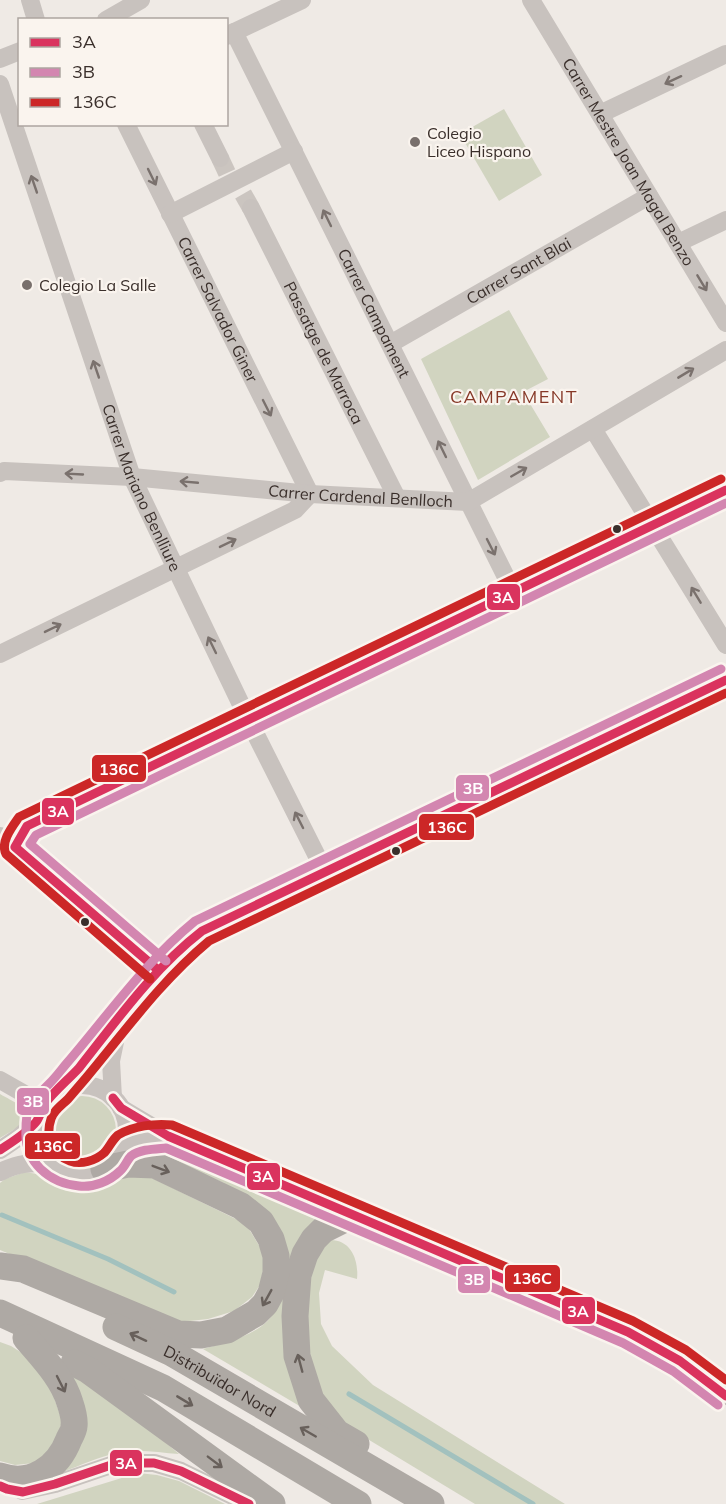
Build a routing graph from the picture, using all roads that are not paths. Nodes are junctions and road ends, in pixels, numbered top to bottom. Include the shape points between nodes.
1 (30, 0) edge
2 (141, 0) edge
3 (302, 0) edge
4 (531, 0) edge
5 (35, 18) edge
6 (110, 18) edge
7 (230, 34) edge
8 (18, 52) edge
9 (726, 54) edge
10 (0, 59) edge
11 (0, 84) edge
12 (600, 114) junction
13 (127, 126) edge
14 (204, 126) edge
15 (294, 151) junction
16 (235, 183) junction
17 (650, 196) junction
18 (170, 214) junction
19 (726, 220) edge
20 (678, 243) junction
21 (726, 322) edge
22 (390, 344) junction
23 (726, 350) edge
24 (593, 429) junction
25 (0, 472) edge
26 (132, 477) junction
27 (726, 490) edge
28 (310, 494) junction
29 (397, 498) junction
30 (468, 502) junction
31 (653, 525) junction
32 (176, 569) junction
33 (514, 593) junction
34 (726, 645) edge
35 (0, 654) edge
36 (726, 680) edge
37 (248, 720) junction
38 (0, 836) edge
39 (15, 847) junction
40 (325, 872) junction
41 (158, 970) junction
42 (122, 1013) junction
43 (0, 1080) edge
44 (58, 1092) junction
45 (117, 1103) junction
46 (40, 1114) junction
47 (168, 1136) junction
48 (124, 1146) junction
49 (0, 1150) edge
50 (51, 1164) junction
51 (104, 1169) junction
52 (0, 1172) edge
53 (353, 1215) junction
54 (0, 1266) edge
55 (0, 1275) edge
56 (0, 1313) edge
57 (0, 1328) edge
58 (26, 1338) junction
59 (726, 1396) edge
60 (0, 1476) edge
61 (0, 1486) edge
62 (249, 1504) edge
63 (272, 1504) edge
64 (358, 1504) edge
65 (431, 1504) edge
66 (439, 1504) edge

1 - 5 street
2 - 6 street
3 - 7 street
4 - 12 street, Carrer Mestre Joan Magal Benzo
7 - 15 street, Carrer Campament
8 - 10 street
9 -> 12 street
26 -> 11 street, Carrer Mariano Benlliure
12 - 17 street, Carrer Mestre Joan Magal Benzo
13 -> 18 street, Carrer Salvador Giner
14 - 16 street, Passatge de Marroca
15 - 16 street
22 -> 15 street, Carrer Campament
16 - 18 street
16 - 29 street, Passatge de Marroca
17 - 20 street, Carrer Mestre Joan Magal Benzo
17 - 22 street, Carrer Sant Blai
18 -> 28 street, Carrer Salvador Giner
19 - 20 street
20 -> 21 street, Carrer Mestre Joan Magal Benzo
30 -> 22 street, Carrer Campament
24 -> 23 street, Carrer Cardenal Benlloch
30 -> 24 street, Carrer Cardenal Benlloch
24 - 31 street
26 -> 25 street, Carrer Cardenal Benlloch
28 -> 26 street, Carrer Cardenal Benlloch
26 - 32 street, Carrer Mariano Benlliure
27 - 31 street
28 - 29 street, Carrer Cardenal Benlloch
32 -> 28 street via 295,510
29 - 30 street, Carrer Cardenal Benlloch
30 -> 33 street, Carrer Campament
31 - 33 street
34 -> 31 street
35 -> 32 street
37 -> 32 street, Carrer Mariano Benlliure
33 - 37 street
36 - 40 street
37 - 39 street via 27,826
40 -> 37 street, Carrer Mariano Benlliure
38 - 39 street
39 - 41 street
40 - 41 street via 202,931
41 - 42 street
42 - 44 street
42 - 45 street via 111,1061
43 - 46 street
44 - 45 street via 87,1085
44 - 46 street
45 - 47 street
45 - 48 street via 125,1120
46 - 49 street via 19,1137
46 - 50 street via 37,1137
47 - 48 street via 140,1139
47 - 53 street
48 - 51 street
50 - 51 street via 77,1176
50 - 52 street via 16,1164
51 -> 54 highway via 128,1164 155,1165 241,1206 261,1222 276,1256 276,1273 265,1304 227,1329 201,1335 178,1334 23,1269
53 - 59 street via 657,1346 687,1364
66 -> 53 highway via 420,1483 337,1433 311,1400 297,1356 298,1275 305,1254 323,1230
65 -> 55 highway, Distribuïdor Nord via 172,1353
56 -> 64 highway via 163,1388
57 - 58 highway
58 -> 60 highway via 58,1377 70,1402 74,1426 65,1450 48,1470 27,1479
58 -> 63 highway via 88,1370
61 - 62 street via 23,1491 117,1463 154,1463 182,1471

